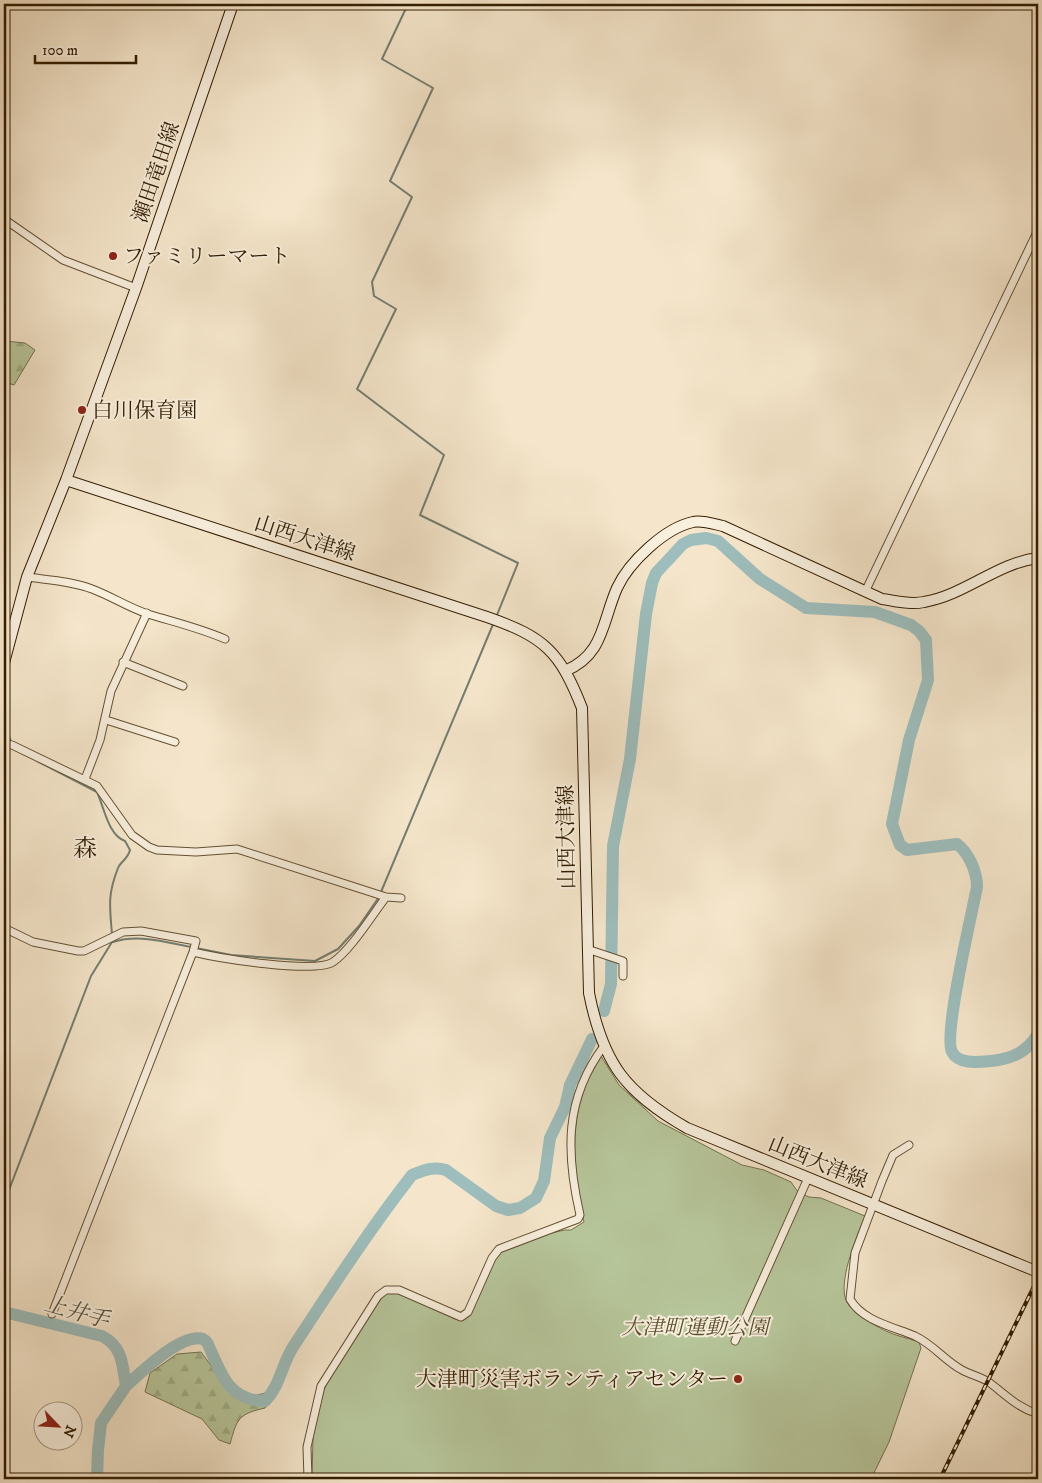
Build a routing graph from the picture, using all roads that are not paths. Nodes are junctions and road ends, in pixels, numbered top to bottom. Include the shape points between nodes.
1 (233, 4) edge
2 (4, 219) edge
3 (1038, 230) edge
4 (136, 288) junction
5 (66, 480) junction
6 (1038, 558) edge
7 (27, 578) junction
8 (865, 592) junction
9 (147, 613) junction
10 (225, 639) dead end
11 (123, 662) junction
12 (4, 663) edge
13 (565, 671) junction
14 (183, 686) dead end
15 (106, 720) junction
16 (175, 742) dead end
17 (4, 743) edge
18 (85, 779) junction
19 (386, 897) junction
20 (401, 898) dead end
21 (4, 928) edge
22 (587, 949) junction
23 (194, 952) junction
24 (623, 976) dead end
25 (604, 1046) junction
26 (909, 1145) dead end
27 (808, 1178) junction
28 (874, 1205) junction
29 (1035, 1270) edge
30 (52, 1314) dead end
31 (735, 1341) dead end
32 (1038, 1414) edge
33 (308, 1479) edge

1 - 4 main road, 瀬田竜田線
2 - 4 street via 63,260
3 - 8 street
4 - 5 main road, 瀬田竜田線
5 - 7 main road, 瀬田竜田線
5 - 13 main road, 山西大津線 via 499,621 543,642
6 - 8 main road via 1012,564 946,597 924,602 882,599
7 - 9 street via 90,588
7 - 12 main road, 瀬田竜田線
8 - 13 main road via 723,526 695,521 657,539 625,574 596,647 587,659
9 - 10 street
9 - 11 street
11 - 14 street
11 - 15 street via 111,691
13 - 22 main road, 山西大津線 via 582,708
15 - 16 street
15 - 18 street
17 - 18 street
18 - 19 street via 98,786 116,816 132,835 149,847 196,852 238,849
19 - 20 street
19 - 23 street via 353,940 329,964 269,964
21 - 23 street via 44,946 84,951 123,932 141,931 196,941
22 - 24 street via 623,962
22 - 25 main road, 山西大津線 via 589,993
23 - 30 street
25 - 27 main road, 山西大津線 via 636,1094 656,1110 687,1128
25 - 33 street via 590,1064 579,1088 572,1119 570,1165 580,1215 578,1220 499,1249 468,1312 461,1317 399,1290 386,1290 378,1296 322,1386 307,1447
26 - 28 street via 893,1156
27 - 28 main road, 山西大津線
27 - 31 street
28 - 29 main road, 山西大津線
28 - 32 street via 853,1263 850,1299 854,1305 872,1318 933,1346 962,1370 988,1381 1025,1410

